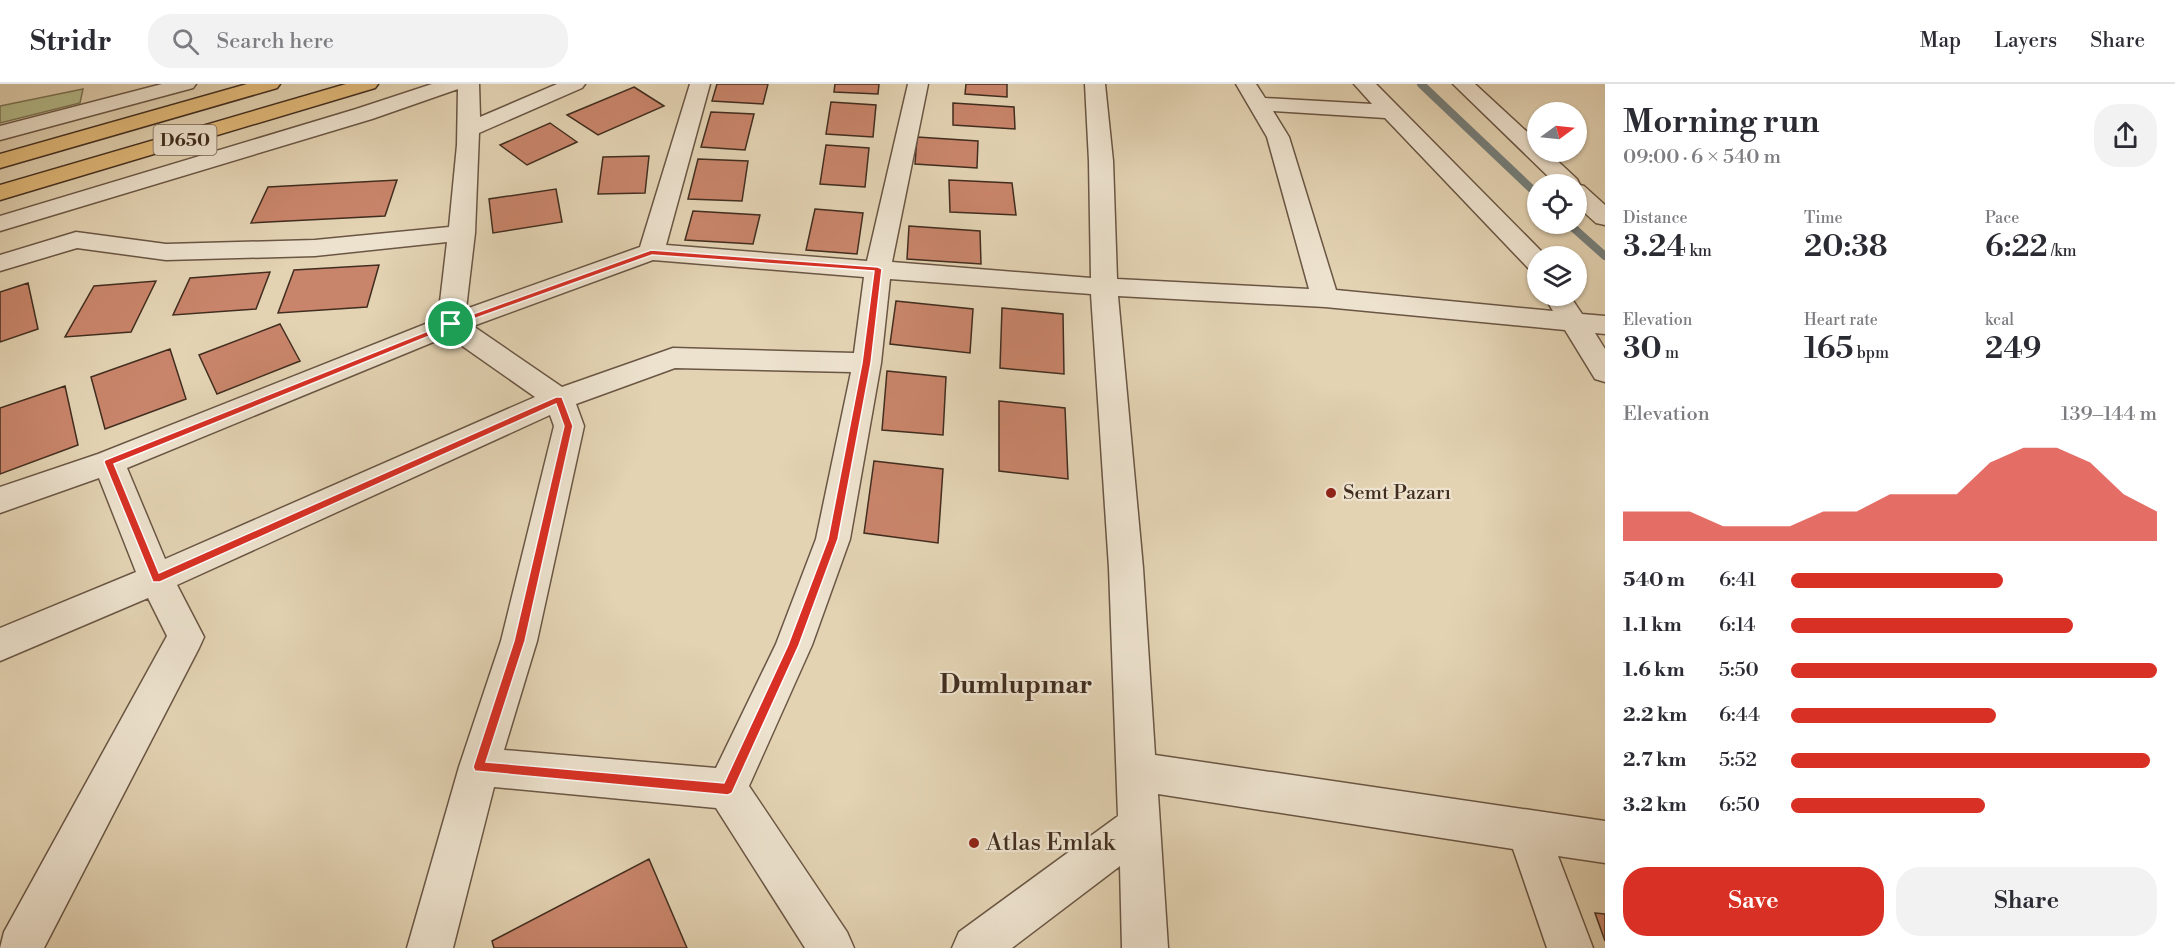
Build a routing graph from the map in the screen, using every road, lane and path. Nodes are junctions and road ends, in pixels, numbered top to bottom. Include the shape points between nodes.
1 (186, 84) edge
2 (270, 84) edge
3 (368, 84) edge
4 (453, 84) edge
5 (469, 84) edge
6 (575, 84) edge
7 (700, 84) edge
8 (918, 84) edge
9 (1095, 84) edge
10 (1246, 84) edge
11 (1364, 84) edge
12 (1463, 84) edge
13 (1258, 104) junction
14 (1391, 112) junction
15 (470, 129) junction
16 (4, 131) edge
17 (0, 161) edge
18 (1558, 174) edge
19 (0, 193) edge
20 (1587, 201) edge
21 (1605, 218) edge
22 (0, 224) edge
23 (462, 233) junction
24 (651, 252) junction
25 (1527, 252) edge
26 (0, 263) edge
27 (878, 269) junction
28 (1104, 287) junction
29 (1325, 298) junction
30 (1563, 306) edge
31 (1573, 323) junction
32 (451, 324) junction
33 (1605, 325) edge
34 (867, 363) junction
35 (1605, 372) edge
36 (559, 399) junction
37 (109, 462) junction
38 (0, 500) edge
39 (156, 579) junction
40 (0, 645) edge
41 (479, 767) junction
42 (1137, 772) junction
43 (728, 789) junction
44 (1140, 825) junction
45 (1527, 829) junction
46 (1605, 842) edge
47 (20, 948) edge
48 (430, 948) edge
49 (831, 948) edge
50 (975, 948) edge
51 (1145, 948) edge
52 (1570, 948) edge

1 - 16 street
2 - 17 highway, D650
3 - 19 highway, D650
4 - 22 street
5 - 15 street
6 - 15 street
7 - 24 street
8 - 27 street
9 - 28 street
10 - 13 street
11 - 14 street
12 - 18 street
13 - 14 street
13 - 29 street via 1278,137
14 - 25 street
15 - 23 street
20 - 21 street
23 - 26 street via 315,248 166,252 76,240
23 - 32 street
24 - 27 street
24 - 32 street
27 - 28 street
27 - 34 street
28 - 29 street
28 - 42 street
29 - 31 street
30 - 31 street
31 - 33 street
31 - 35 street
32 - 36 street
32 - 37 street
34 - 36 street via 673,358
34 - 43 street via 833,539 794,645
36 - 39 street
36 - 41 street via 569,426 519,641
37 - 38 street
37 - 39 street
39 - 40 street
39 - 47 street via 186,636
41 - 43 street
41 - 48 street
42 - 44 street
42 - 45 street
43 - 49 street
44 - 50 street
44 - 51 street
45 - 46 street
45 - 52 street

